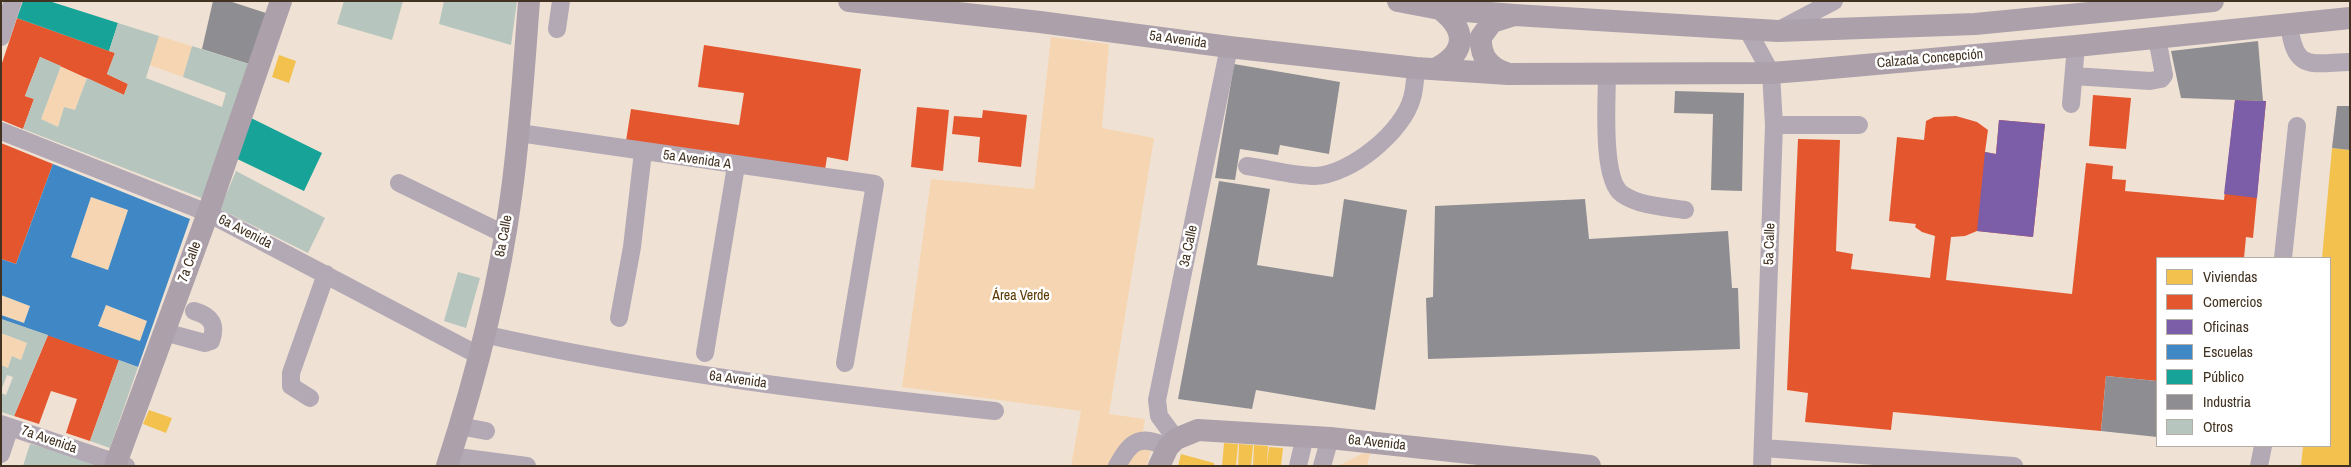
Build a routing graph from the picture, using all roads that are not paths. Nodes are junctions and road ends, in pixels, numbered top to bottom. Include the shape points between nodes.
1 (13, 1) edge
2 (529, 1) edge
3 (561, 1) edge
4 (850, 1) edge
5 (1398, 1) edge
6 (1834, 1) edge
7 (2213, 1) edge
8 (276, 3) edge
9 (1477, 7) edge
10 (2095, 7) edge
11 (1440, 9) junction
12 (1515, 15) junction
13 (2350, 18) edge
14 (2290, 24) junction
15 (557, 29) dead end
16 (1747, 29) junction
17 (1778, 31) junction
18 (1, 37) edge
19 (2157, 38) junction
20 (2076, 46) junction
21 (1229, 47) junction
22 (2350, 62) edge
23 (1427, 68) junction
24 (1771, 73) junction
25 (1508, 74) junction
26 (1607, 74) junction
27 (2074, 76) junction
28 (2071, 104) dead end
29 (1774, 125) junction
30 (1859, 125) dead end
31 (2297, 126) dead end
32 (1, 131) edge
33 (519, 133) junction
34 (643, 152) junction
35 (736, 166) junction
36 (1247, 166) dead end
37 (399, 183) dead end
38 (1685, 210) dead end
39 (208, 213) junction
40 (504, 234) junction
41 (2283, 257) edge
42 (326, 274) junction
43 (194, 311) dead end
44 (620, 318) dead end
45 (164, 332) junction
46 (481, 344) junction
47 (705, 352) dead end
48 (845, 362) dead end
49 (310, 398) dead end
50 (995, 411) dead end
51 (6, 426) edge
52 (458, 426) junction
53 (486, 431) dead end
54 (1305, 436) junction
55 (1330, 438) junction
56 (2263, 447) edge
57 (1168, 451) edge
58 (1, 454) edge
59 (1763, 457) edge
60 (449, 461) edge
61 (1515, 462) edge
62 (1544, 464) edge
63 (119, 465) edge
64 (527, 466) edge
65 (1117, 466) edge
66 (1298, 466) edge
67 (1322, 466) edge
68 (1590, 466) edge
69 (2014, 466) edge
70 (2259, 466) edge

1 - 18 street
2 - 33 main road, 8a Calle
3 - 15 street
4 - 21 main road, 5a Avenida
5 - 11 main road
6 - 17 street
7 - 10 main road
8 - 39 main road, 7a Calle
9 - 11 main road
9 - 12 main road
10 - 17 main road via 1974,24
11 - 23 main road via 1457,26 1460,43 1452,58
12 - 16 main road
12 - 25 main road via 1492,22 1481,37 1480,46 1488,63
13 - 14 main road, Calzada Concepción
14 - 19 main road, Calzada Concepción
14 - 22 street via 2291,40 2300,59 2309,63
16 - 17 main road
16 - 24 street, 5a Calle
19 - 20 main road, Calzada Concepción
19 - 27 street via 2164,75 2161,79
20 - 24 main road, Calzada Concepción
20 - 27 street
21 - 23 main road, 5a Avenida
21 - 57 street, 3a Calle via 1157,400
23 - 25 main road, 5a Avenida
23 - 36 street via 1402,120 1382,141 1343,170 1314,176
24 - 26 main road, Calzada Concepción
24 - 29 street, 5a Calle
25 - 26 main road, Calzada Concepción
26 - 38 street via 1607,132 1613,184 1636,201
27 - 28 street
29 - 30 street
29 - 59 street, 5a Calle
31 - 41 street
32 - 39 street, 6a Avenida
33 - 34 street, 5a Avenida A
33 - 40 main road, 8a Calle
34 - 35 street, 5a Avenida A
34 - 44 street
35 - 47 street
35 - 48 street, 5a Avenida A via 875,184
37 - 40 street
39 - 42 street, 6a Avenida
39 - 45 main road, 7a Calle
40 - 46 main road, 8a Calle
42 - 46 street, 6a Avenida
42 - 49 street via 290,380 291,386
43 - 45 street via 212,320 211,341 206,343
45 - 63 main road, 7a Calle
46 - 50 street, 6a Avenida via 551,349 842,395
46 - 52 main road, 8a Calle
51 - 58 street
51 - 63 street, 7a Avenida
52 - 53 street
52 - 60 main road, 8a Calle
54 - 55 main road, 6a Avenida
54 - 57 main road, 6a Avenida via 1198,430
54 - 66 street
55 - 61 main road, 6a Avenida
55 - 67 street
56 - 70 street
57 - 65 street via 1151,440 1138,441 1125,452
59 - 69 street
60 - 64 street
61 - 62 main road, 6a Avenida
62 - 68 main road, 6a Avenida

